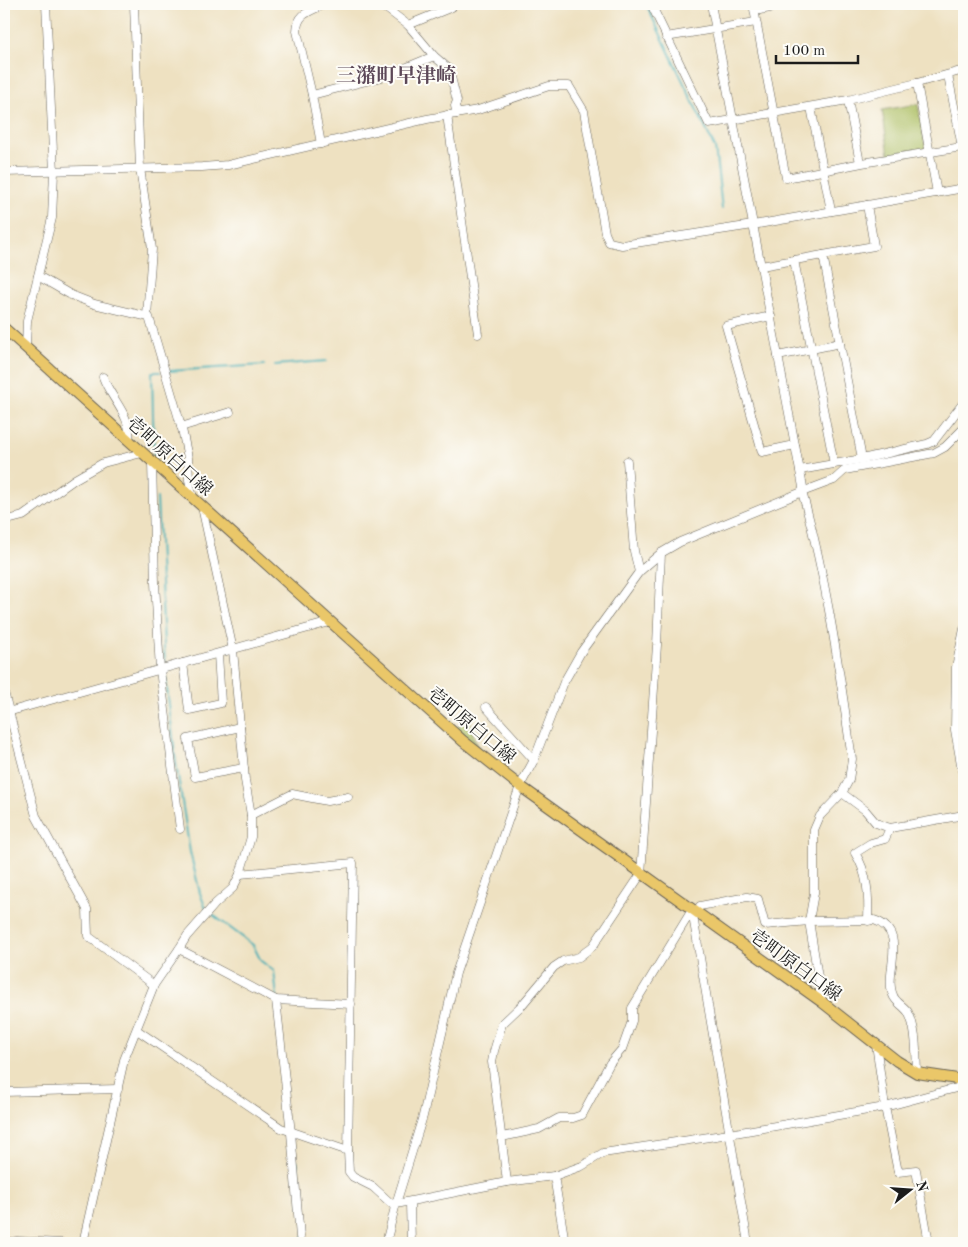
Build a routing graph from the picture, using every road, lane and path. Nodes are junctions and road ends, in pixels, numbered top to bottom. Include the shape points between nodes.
1 (46, 4) edge
2 (134, 4) edge
3 (325, 4) edge
4 (374, 4) edge
5 (452, 4) edge
6 (651, 4) edge
7 (711, 4) edge
8 (789, 4) edge
9 (754, 7) edge
10 (756, 22) junction
11 (408, 25) junction
12 (715, 29) junction
13 (666, 37) junction
14 (434, 56) junction
15 (964, 70) edge
16 (948, 75) junction
17 (917, 83) junction
18 (312, 95) junction
19 (848, 100) junction
20 (811, 107) junction
21 (774, 113) junction
22 (457, 114) junction
23 (447, 115) junction
24 (734, 121) junction
25 (321, 144) junction
26 (930, 152) junction
27 (860, 164) junction
28 (140, 168) junction
29 (824, 171) junction
30 (4, 172) edge
31 (54, 172) junction
32 (964, 188) edge
33 (937, 193) junction
34 (867, 205) junction
35 (831, 212) junction
36 (753, 225) junction
37 (823, 256) junction
38 (794, 260) junction
39 (761, 266) junction
40 (38, 276) junction
41 (148, 316) junction
42 (771, 316) junction
43 (4, 328) edge
44 (478, 334) dead end
45 (840, 343) junction
46 (26, 348) junction
47 (812, 348) junction
48 (778, 356) junction
49 (103, 377) dead end
50 (964, 402) edge
51 (230, 412) dead end
52 (181, 427) junction
53 (964, 428) edge
54 (129, 441) junction
55 (795, 445) junction
56 (142, 453) junction
57 (862, 459) junction
58 (627, 461) dead end
59 (152, 462) junction
60 (834, 464) junction
61 (800, 470) junction
62 (802, 492) junction
63 (193, 499) junction
64 (202, 507) junction
65 (4, 521) edge
66 (661, 553) junction
67 (639, 572) junction
68 (330, 622) junction
69 (964, 629) edge
70 (233, 650) junction
71 (218, 654) junction
72 (183, 664) junction
73 (160, 670) junction
74 (4, 692) edge
75 (486, 707) dead end
76 (6, 712) edge
77 (240, 727) junction
78 (534, 760) junction
79 (244, 768) junction
80 (964, 781) edge
81 (520, 786) junction
82 (842, 793) junction
83 (348, 797) dead end
84 (251, 815) junction
85 (964, 815) edge
86 (890, 828) junction
87 (180, 829) dead end
88 (240, 874) junction
89 (641, 874) junction
90 (694, 911) junction
91 (809, 920) junction
92 (868, 921) junction
93 (179, 949) junction
94 (154, 984) junction
95 (276, 1000) junction
96 (822, 1002) junction
97 (351, 1004) junction
98 (137, 1030) junction
99 (876, 1044) junction
100 (917, 1073) junction
101 (961, 1079) edge
102 (118, 1089) junction
103 (4, 1092) edge
104 (885, 1107) junction
105 (291, 1133) junction
106 (729, 1134) junction
107 (502, 1137) junction
108 (348, 1151) junction
109 (554, 1176) junction
110 (508, 1182) junction
111 (410, 1203) junction
112 (395, 1206) junction
113 (300, 1238) dead end
114 (4, 1243) edge
115 (62, 1243) edge
116 (83, 1243) edge
117 (386, 1243) edge
118 (411, 1243) edge
119 (565, 1243) edge
120 (748, 1243) edge
121 (929, 1243) edge

1 - 31 street
2 - 28 street
3 - 18 street via 300,17 297,23
4 - 11 street via 387,9
5 - 11 street via 452,7
6 - 13 street
7 - 12 street
8 - 9 street
9 - 10 street
10 - 12 street
10 - 21 street
11 - 14 street
12 - 13 street
12 - 24 street
13 - 24 street via 709,124
14 - 18 street via 386,76
14 - 22 street via 449,69
15 - 16 street
16 - 17 street
16 - 26 street via 962,147
17 - 19 street
17 - 26 street
18 - 25 street
19 - 20 street
19 - 27 street
20 - 21 street
20 - 29 street
21 - 24 street
21 - 29 street via 786,178
22 - 23 street
22 - 36 street via 549,86 568,86 584,111 609,242 622,245
23 - 25 street
23 - 44 street
24 - 36 street
25 - 28 street via 228,165
26 - 27 street
26 - 33 street
27 - 29 street
28 - 31 street
28 - 41 street via 152,249
29 - 35 street
30 - 31 street
31 - 40 street via 52,218
32 - 33 street
33 - 34 street
34 - 35 street
34 - 37 street via 874,246
35 - 36 street
36 - 39 street
37 - 38 street
37 - 45 street
38 - 39 street
38 - 47 street
39 - 42 street
40 - 41 street via 94,304
40 - 46 street via 27,321
41 - 52 street
42 - 48 street
42 - 55 street via 726,326 762,452
43 - 46 main road, 壱町原白口線
45 - 47 street
45 - 57 street
46 - 54 main road, 壱町原白口線
47 - 48 street
47 - 60 street
48 - 55 street
49 - 54 street via 106,388 120,406 130,431
50 - 57 street via 934,441
51 - 52 street
52 - 63 street
53 - 62 street via 946,447 934,453 845,470 834,480
54 - 56 main road, 壱町原白口線
55 - 61 street
56 - 59 main road, 壱町原白口線
56 - 65 street via 103,464 75,479 23,516
57 - 60 street
58 - 67 street via 634,551
59 - 63 main road, 壱町原白口線
59 - 73 street
60 - 61 street
61 - 62 street
62 - 66 street via 680,542
62 - 82 street via 831,615 852,759 849,780
63 - 64 main road, 壱町原白口線
64 - 68 main road, 壱町原白口線
64 - 70 street
66 - 67 street
66 - 89 street via 658,645
67 - 78 street via 581,652 564,682
68 - 70 street
68 - 81 main road, 壱町原白口線 via 463,741
69 - 80 street via 956,667 955,730
70 - 71 street
70 - 77 street
71 - 72 street
71 - 72 street via 221,703 190,710
72 - 73 street
73 - 76 street
73 - 87 street
74 - 76 street
75 - 78 street
76 - 94 street via 36,816 87,909 88,936
77 - 79 street
77 - 79 street via 188,739 195,777
78 - 81 street
79 - 84 street
81 - 89 main road, 壱町原白口線
81 - 112 street via 456,973 423,1116
82 - 86 street via 876,823
82 - 91 street via 820,816 814,830 814,893
83 - 84 street via 327,801 292,794
84 - 88 street via 251,837
85 - 86 street
86 - 92 street via 885,839 855,853 862,864 867,886
88 - 93 street via 233,888 215,904
88 - 97 street via 353,863
89 - 90 main road, 壱町原白口線
89 - 107 street via 593,946 579,957 554,967 502,1024 492,1062
90 - 91 street via 700,906 746,897 758,899 765,925
90 - 96 main road, 壱町原白口線
90 - 106 street
90 - 107 street via 632,1008 632,1021 622,1050 610,1063 582,1115 559,1118 539,1129
91 - 92 street
91 - 96 street
92 - 100 street via 882,923 892,938 890,984 893,997 908,1012
93 - 94 street
93 - 95 street
94 - 98 street
95 - 97 street
95 - 105 street
96 - 99 main road, 壱町原白口線
97 - 108 street
98 - 102 street via 124,1060
98 - 105 street
99 - 100 main road, 壱町原白口線
99 - 104 street
100 - 101 main road, 壱町原白口線
101 - 104 street via 960,1087
102 - 103 street
102 - 116 street
104 - 106 street
104 - 121 street via 898,1172 916,1170
105 - 108 street
105 - 113 street
106 - 109 street via 603,1153 582,1166
106 - 120 street
107 - 110 street
108 - 112 street via 349,1172 353,1177 373,1187
109 - 110 street
109 - 119 street
110 - 111 street
111 - 112 street
111 - 118 street
112 - 117 street
114 - 115 street

